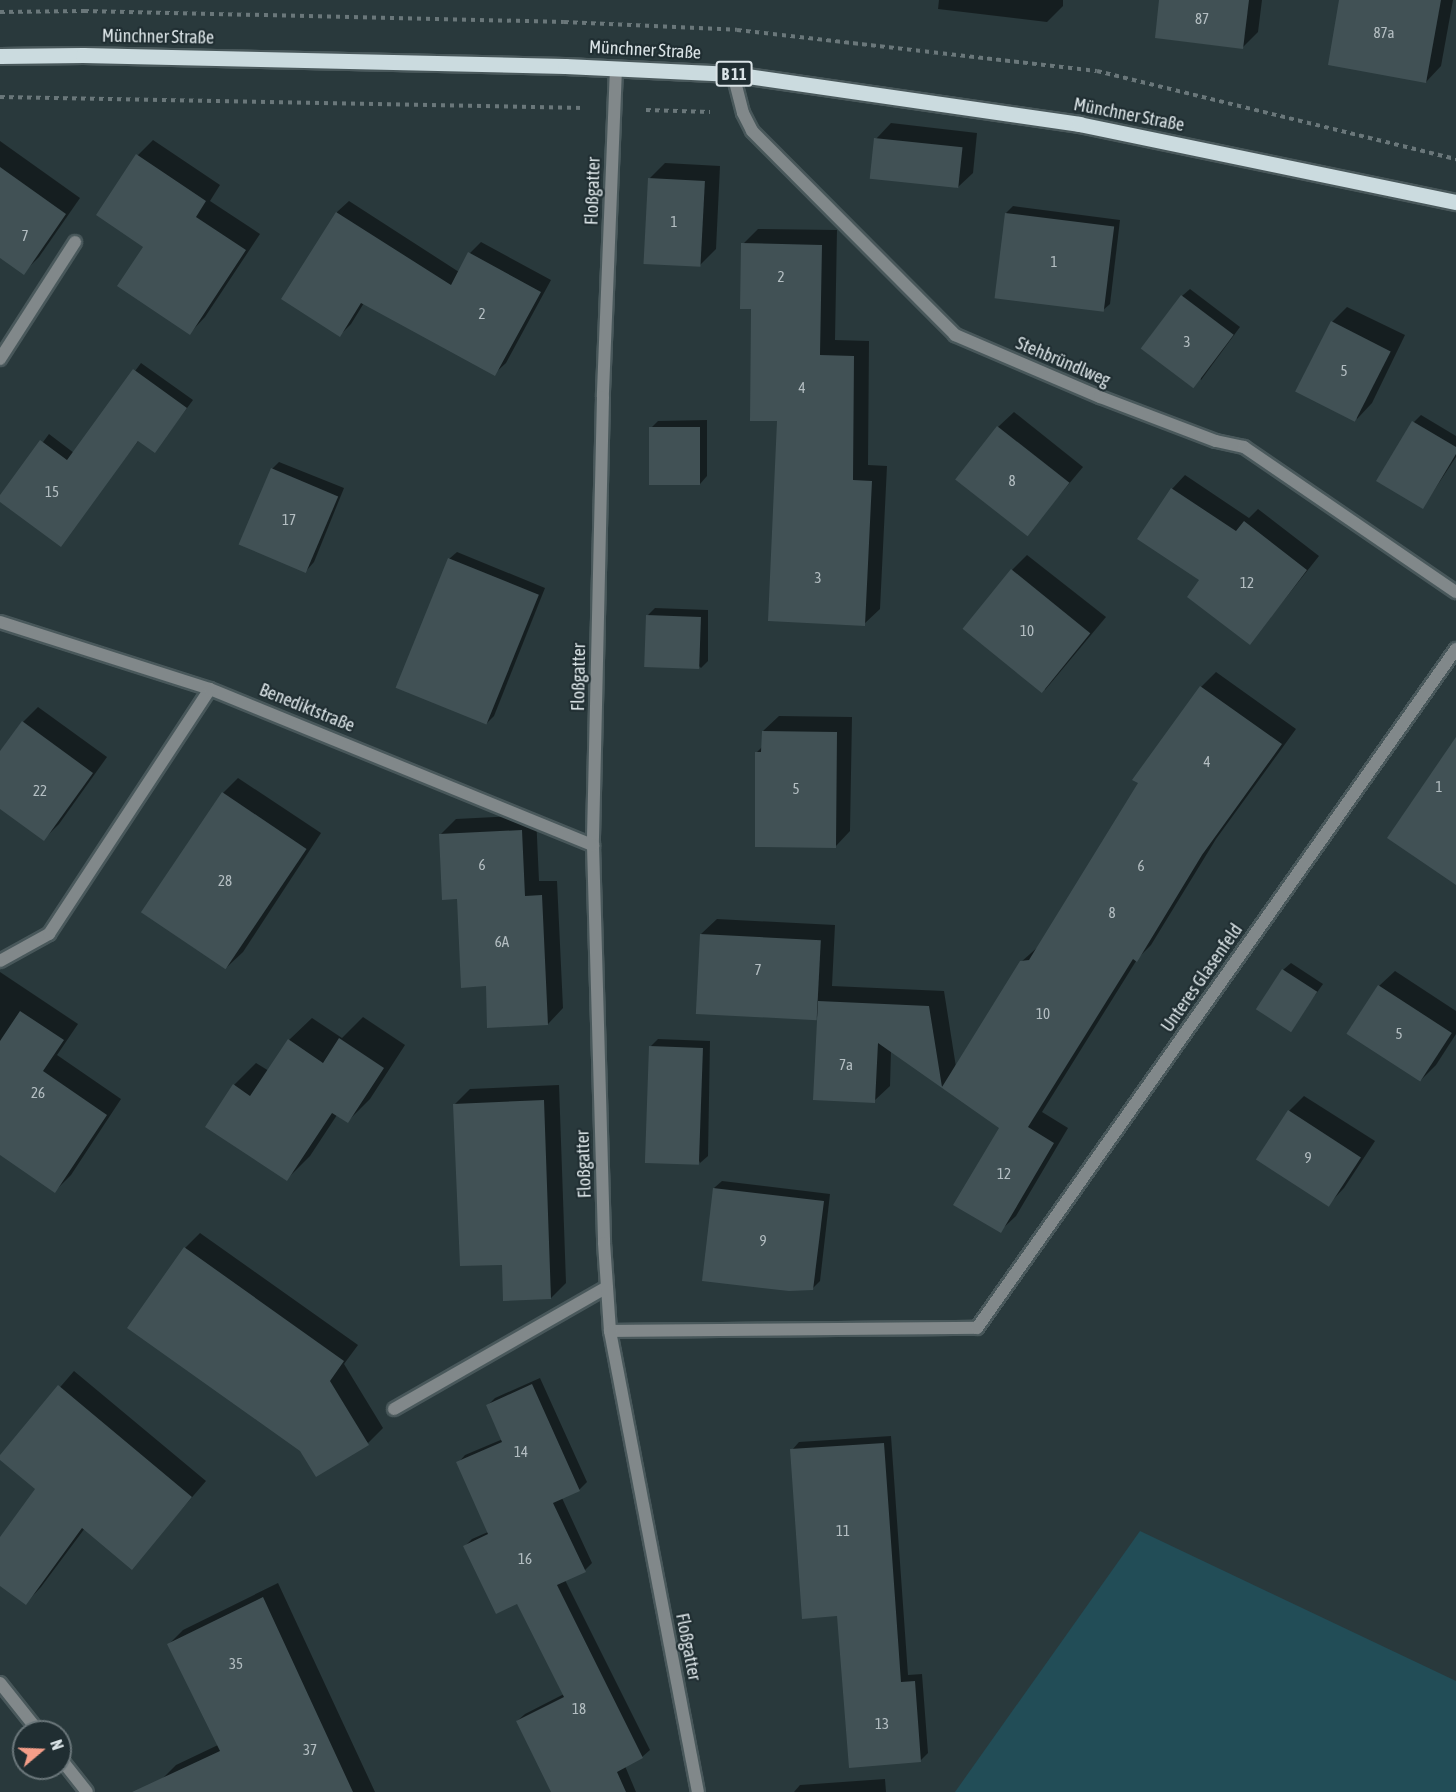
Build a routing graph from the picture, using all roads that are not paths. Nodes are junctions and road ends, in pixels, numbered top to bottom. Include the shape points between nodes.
1 (0, 56) edge
2 (616, 68) junction
3 (733, 74) junction
4 (1456, 202) edge
5 (75, 242) dead end
6 (0, 359) edge
7 (1456, 592) edge
8 (0, 622) edge
9 (1456, 649) edge
10 (210, 689) junction
11 (593, 845) junction
12 (0, 961) edge
13 (607, 1287) junction
14 (610, 1331) junction
15 (393, 1409) dead end
16 (0, 1683) edge
17 (29, 1720) edge
18 (72, 1773) edge
19 (87, 1792) edge
20 (698, 1792) edge

1 - 2 main road, Münchner Straße / B 11
2 - 3 main road, Münchner Straße / B 11
2 - 11 street, Floßgatter via 603,397
3 - 4 main road, Münchner Straße / B 11 via 1079,124
3 - 7 street, Stehbründlweg via 752,131 955,335 1100,397 1216,441 1245,447
5 - 6 street
8 - 10 street, Benediktstraße
9 - 14 street, Unteres Glasenfeld via 977,1328
10 - 11 street, Benediktstraße
10 - 12 street via 49,934
11 - 13 street, Floßgatter
13 - 14 street, Floßgatter
13 - 15 street
14 - 20 street, Floßgatter
16 - 17 street
18 - 19 street

